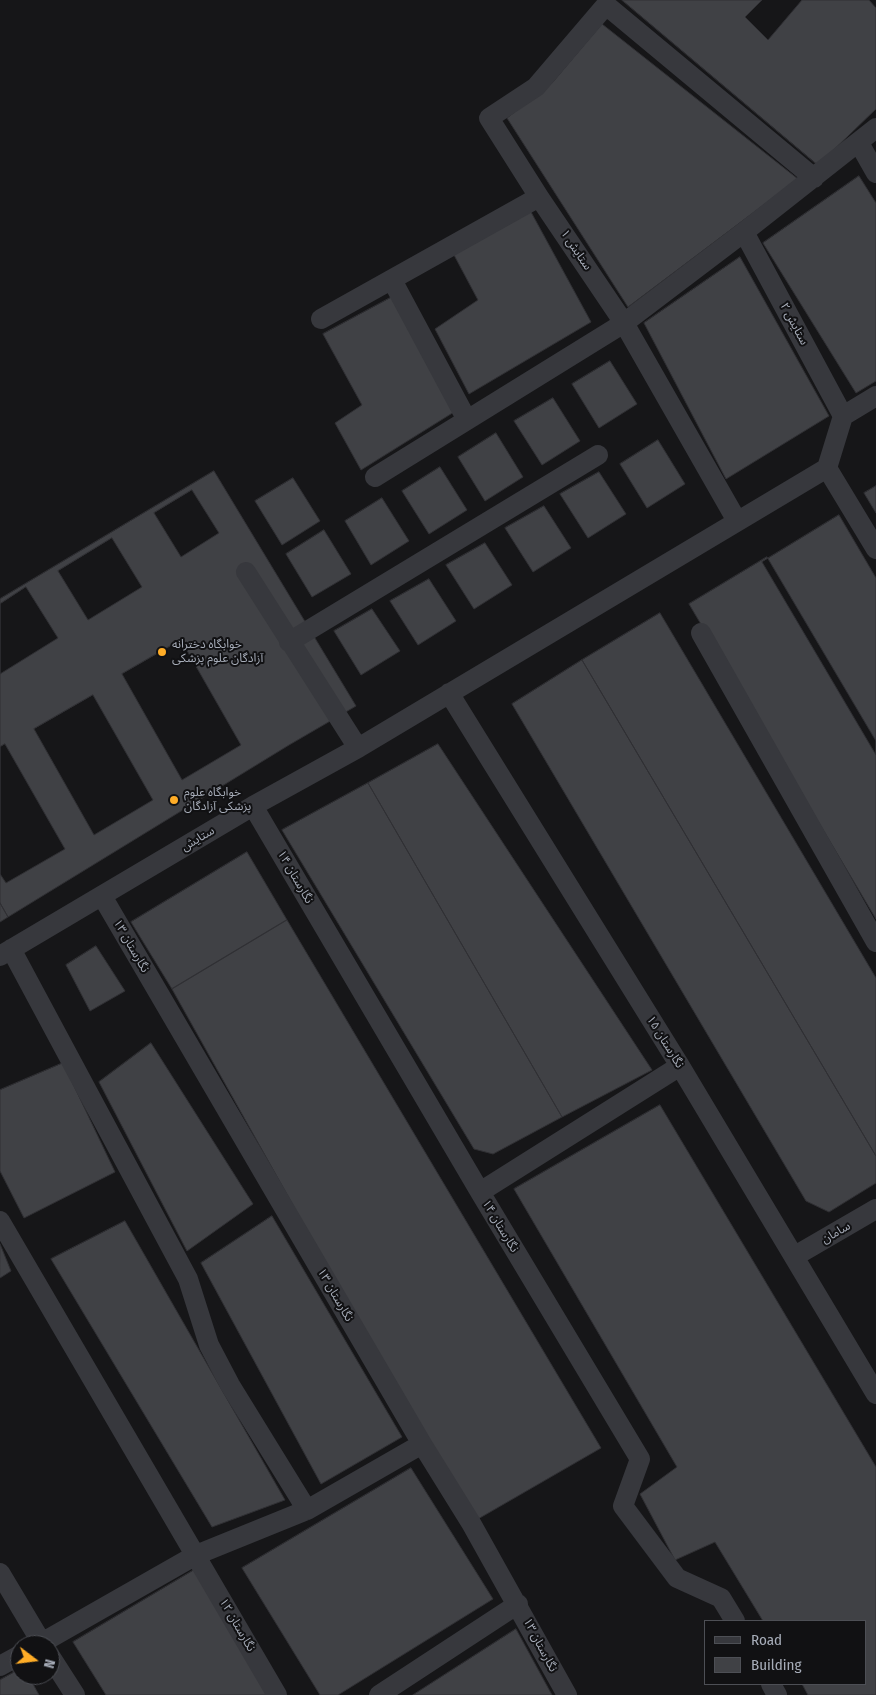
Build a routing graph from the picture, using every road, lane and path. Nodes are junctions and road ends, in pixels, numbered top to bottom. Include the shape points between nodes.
1 (876, 128) edge
2 (859, 143) junction
3 (876, 173) edge
4 (814, 178) junction
5 (540, 197) junction
6 (744, 232) junction
7 (392, 280) junction
8 (321, 319) dead end
9 (624, 323) junction
10 (876, 396) edge
11 (843, 416) junction
12 (467, 420) junction
13 (598, 455) dead end
14 (827, 468) junction
15 (375, 477) dead end
16 (737, 522) junction
17 (876, 550) edge
18 (246, 572) dead end
19 (701, 633) dead end
20 (289, 642) junction
21 (449, 693) junction
22 (358, 748) junction
23 (253, 806) junction
24 (102, 896) junction
25 (876, 942) edge
26 (6, 952) edge
27 (680, 1066) junction
28 (480, 1192) junction
29 (876, 1209) edge
30 (0, 1221) edge
31 (795, 1256) junction
32 (876, 1394) edge
33 (422, 1444) junction
34 (307, 1510) junction
35 (196, 1555) junction
36 (0, 1572) edge
37 (518, 1604) junction
38 (734, 1620) edge
39 (36, 1635) edge
40 (60, 1637) edge
41 (60, 1672) edge
42 (75, 1695) edge
43 (277, 1695) edge
44 (379, 1695) edge
45 (567, 1695) edge

1 - 2 street
2 - 3 street
2 - 4 street
4 - 5 street, ستایش ۱ via 606,5 536,87 489,118
4 - 6 street
5 - 7 street
5 - 9 street, ستایش ۱
6 - 9 street
6 - 11 street, ستایش ۲
7 - 8 street
7 - 12 street
9 - 12 street
9 - 16 street, ستایش ۱
10 - 11 street
11 - 14 street
12 - 15 street
13 - 20 street
14 - 16 street, ستایش
14 - 17 street
16 - 21 street, ستایش
18 - 20 street
19 - 25 street
20 - 22 street
21 - 22 street, ستایش
21 - 27 street, نگارستان ۱۵
22 - 23 street, ستایش
23 - 24 street, ستایش
23 - 28 street, نگارستان ۱۴
24 - 26 street, ستایش
24 - 33 street, نگارستان ۱۳
26 - 34 street via 188,1279 209,1345 230,1385
27 - 28 street
27 - 31 street, نگارستان ۱۵
28 - 38 street, نگارستان ۱۴ via 640,1459 622,1506 677,1578 721,1598
29 - 31 street, سامان
30 - 35 street, نگارستان ۱۲
31 - 32 street, نگارستان ۱۵
33 - 34 street
33 - 37 street, نگارستان ۱۳
34 - 35 street
35 - 40 street
35 - 43 street, نگارستان ۱۲
36 - 39 street
37 - 44 street
37 - 45 street, نگارستان ۱۳
41 - 42 street

